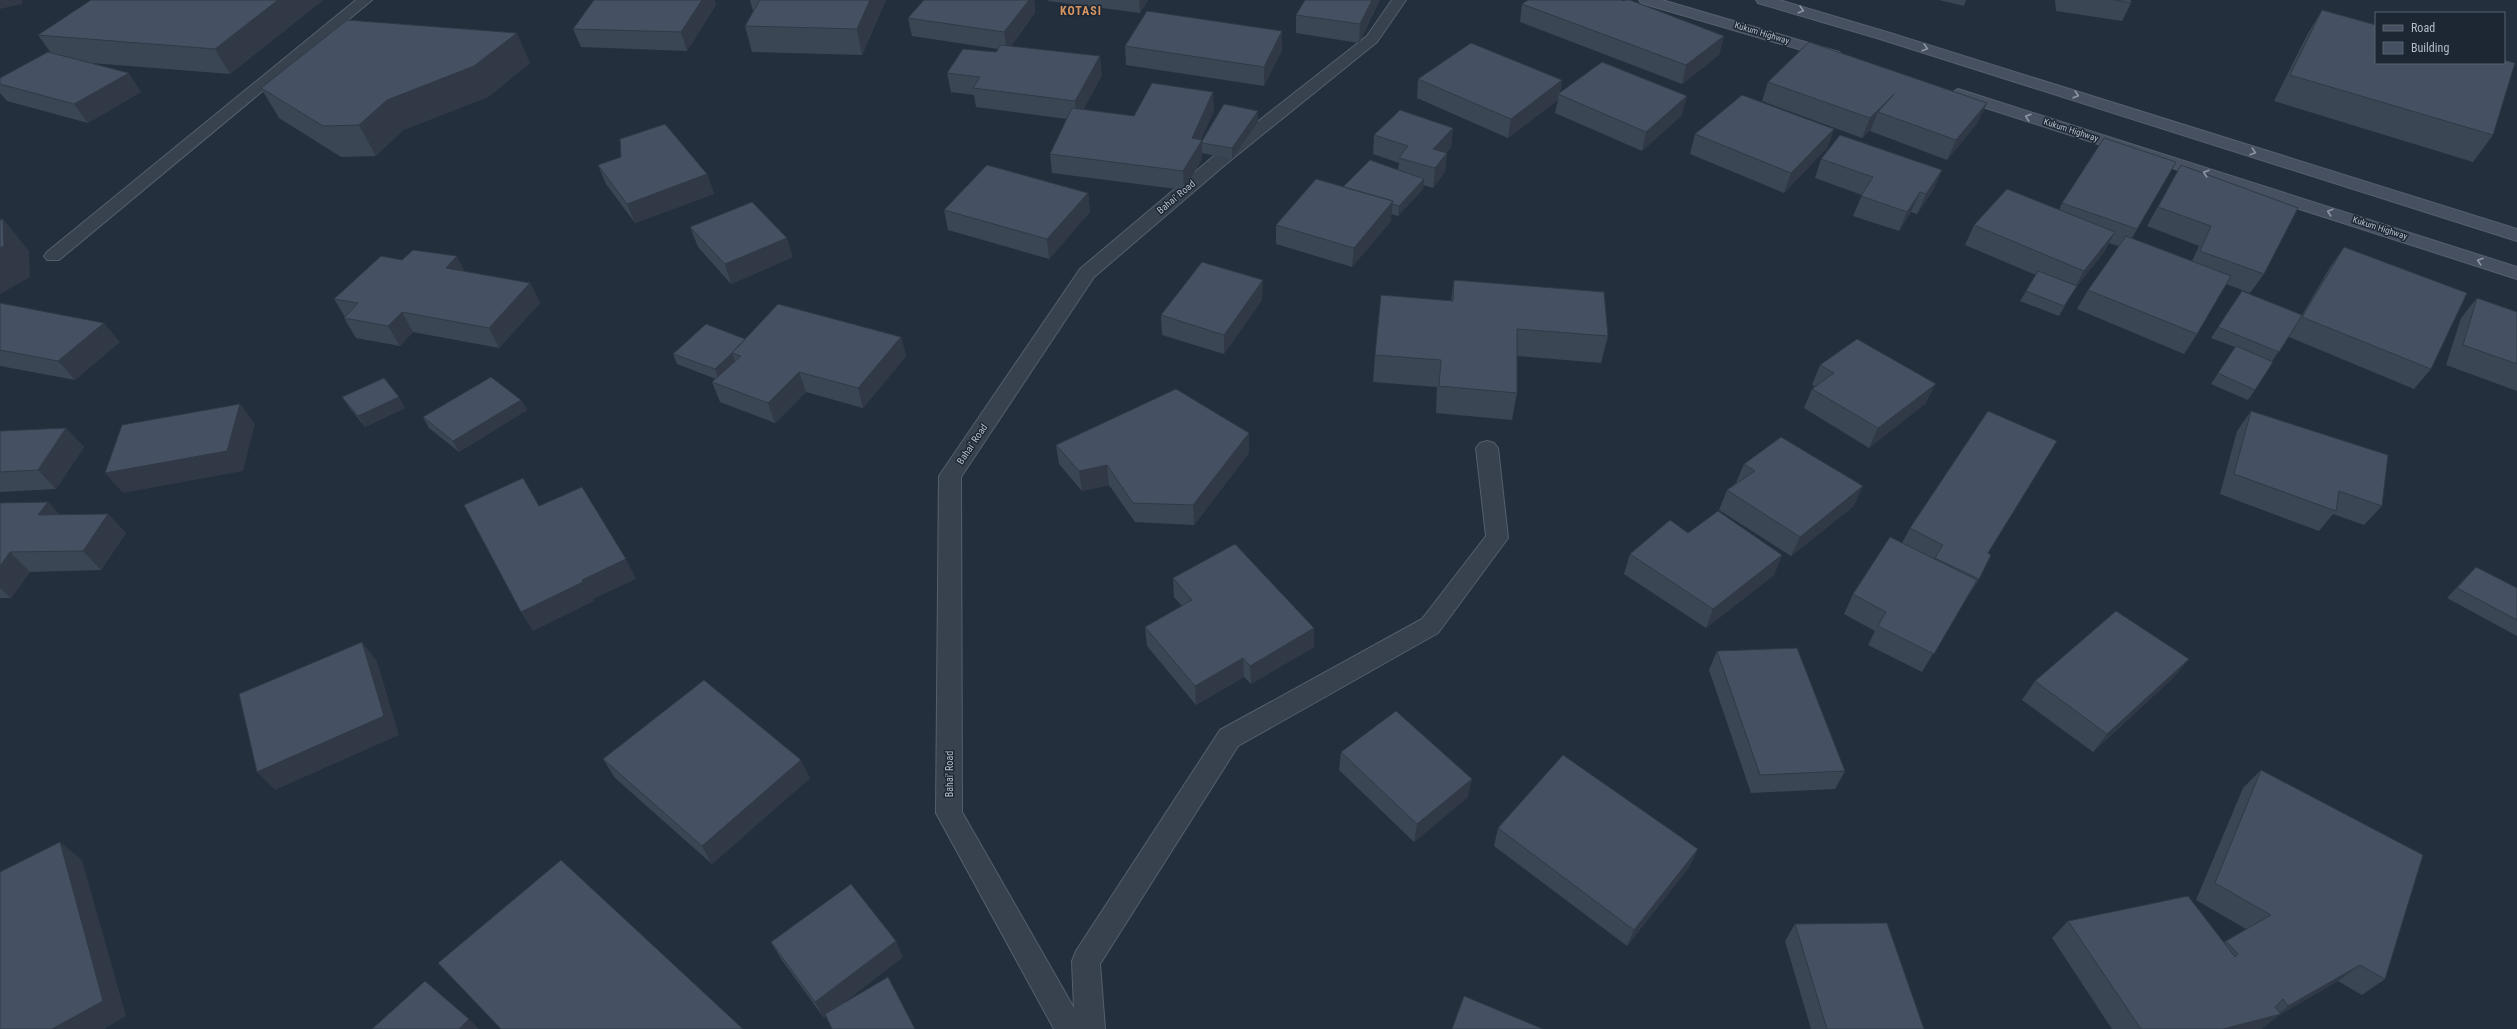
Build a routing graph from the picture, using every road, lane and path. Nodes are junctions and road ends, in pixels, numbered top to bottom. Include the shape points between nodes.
1 (365, 0) edge
2 (1400, 0) edge
3 (1646, 0) edge
4 (1763, 0) edge
5 (1851, 61) edge
6 (1942, 89) edge
7 (2517, 235) edge
8 (53, 256) dead end
9 (2517, 273) edge
10 (1487, 448) dead end
11 (1070, 1029) edge
12 (1090, 1029) edge

1 - 8 street
2 - 11 street, Bahai' Road via 1372,39 1220,160 1087,273 950,476 949,813
3 - 5 main road, Kukum Highway
4 -> 7 main road via 1878,33
9 -> 6 main road, Kukum Highway
10 - 12 street via 1497,538 1430,626 1229,738 1086,961

